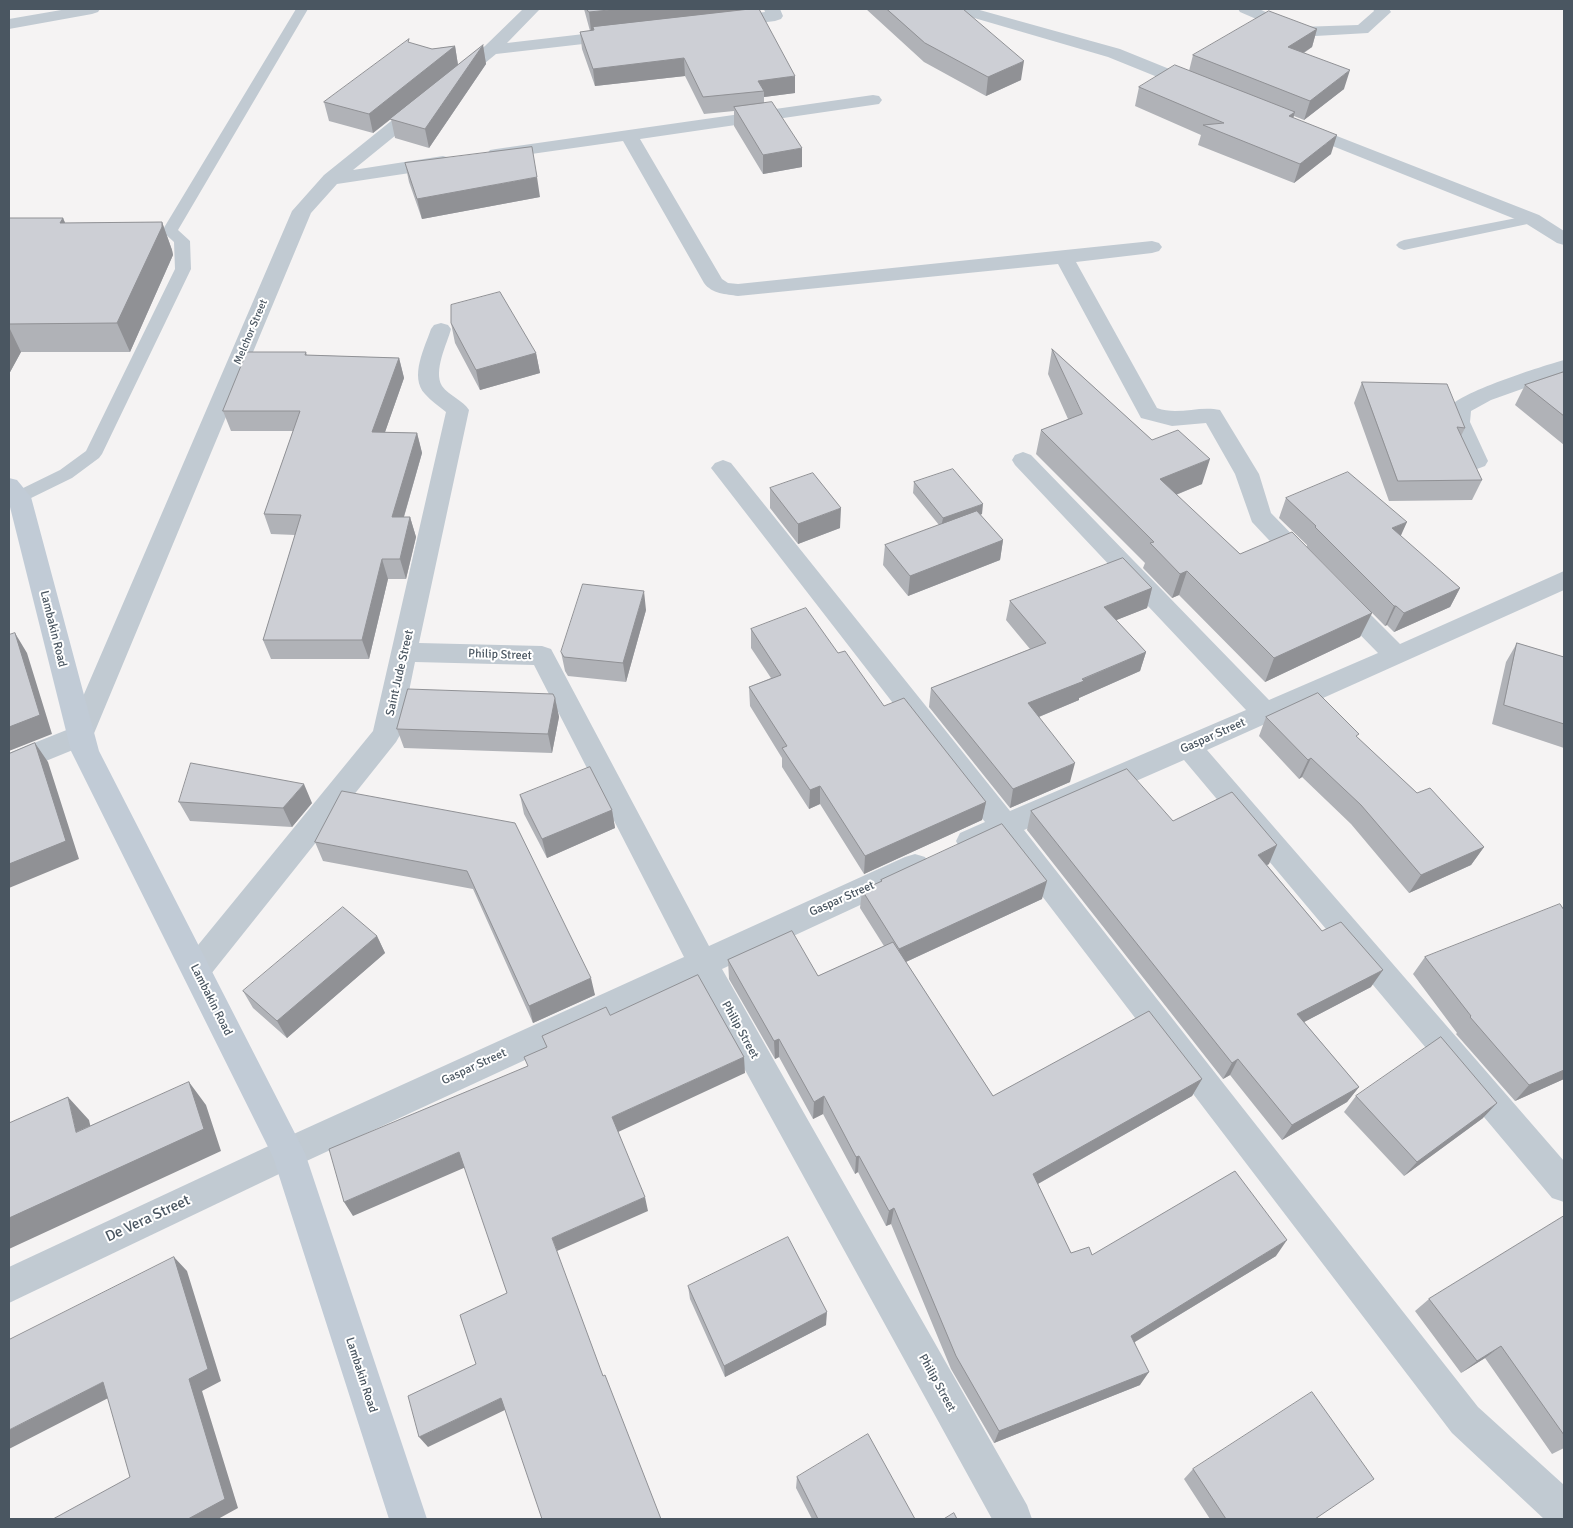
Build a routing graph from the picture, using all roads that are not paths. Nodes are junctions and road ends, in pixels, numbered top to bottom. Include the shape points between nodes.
1 (92, 9) edge
2 (302, 9) edge
3 (532, 9) edge
4 (772, 9) edge
5 (966, 9) edge
6 (1246, 9) edge
7 (1381, 9) edge
8 (716, 23) edge
9 (9, 24) edge
10 (638, 32) edge
11 (491, 50) junction
12 (1216, 94) edge
13 (873, 100) dead end
14 (1281, 120) edge
15 (628, 134) junction
16 (475, 158) edge
17 (456, 160) edge
18 (332, 179) junction
19 (1532, 219) junction
20 (1564, 238) edge
21 (1404, 245) dead end
22 (1152, 247) dead end
23 (1064, 257) junction
24 (441, 329) dead end
25 (1564, 367) edge
26 (1023, 460) dead end
27 (1477, 461) dead end
28 (723, 468) dead end
29 (14, 492) edge
30 (1564, 580) edge
31 (404, 652) junction
32 (1396, 656) junction
33 (1265, 713) junction
34 (80, 736) junction
35 (1188, 747) junction
36 (9, 765) edge
37 (1004, 825) junction
38 (702, 963) junction
39 (196, 970) junction
40 (288, 1153) junction
41 (1564, 1186) edge
42 (9, 1285) edge
43 (1564, 1511) edge
44 (408, 1519) edge
45 (1013, 1519) edge

1 - 9 street
2 - 29 lane via 170,231 182,242 183,269 93,454 66,474
3 - 11 street, Melchor Street
4 - 8 street via 775,16
5 - 12 street via 1114,53
6 - 7 street via 1298,32 1362,30 1383,12
10 - 11 street
11 - 18 street, Melchor Street
13 - 15 street
14 - 19 street
15 - 16 street
15 - 23 street via 714,283 722,288 738,290
17 - 18 street
18 - 34 street, Melchor Street via 302,211
19 - 20 street
19 - 21 lane
22 - 23 street
23 - 32 street via 1149,412 1171,419 1212,415 1247,474 1260,516
24 - 31 street, Saint Jude Street via 428,371 432,389 458,410
25 - 27 street via 1483,395 1460,408 1459,422
26 - 33 street
28 - 37 street
29 - 34 main road, Lambakin Road
30 - 32 street, Gaspar Street
31 - 38 street, Philip Street via 542,656
31 - 39 street, Saint Jude Street via 386,735
32 - 33 street, Gaspar Street
33 - 35 street, Gaspar Street
34 - 36 street
34 - 39 main road, Lambakin Road
35 - 37 street, Gaspar Street
35 - 41 street
37 - 38 street, Gaspar Street
37 - 43 street via 1465,1420
38 - 40 street, Gaspar Street
38 - 45 street, Philip Street
39 - 40 main road, Lambakin Road
40 - 42 street, De Vera Street
40 - 44 main road, Lambakin Road

